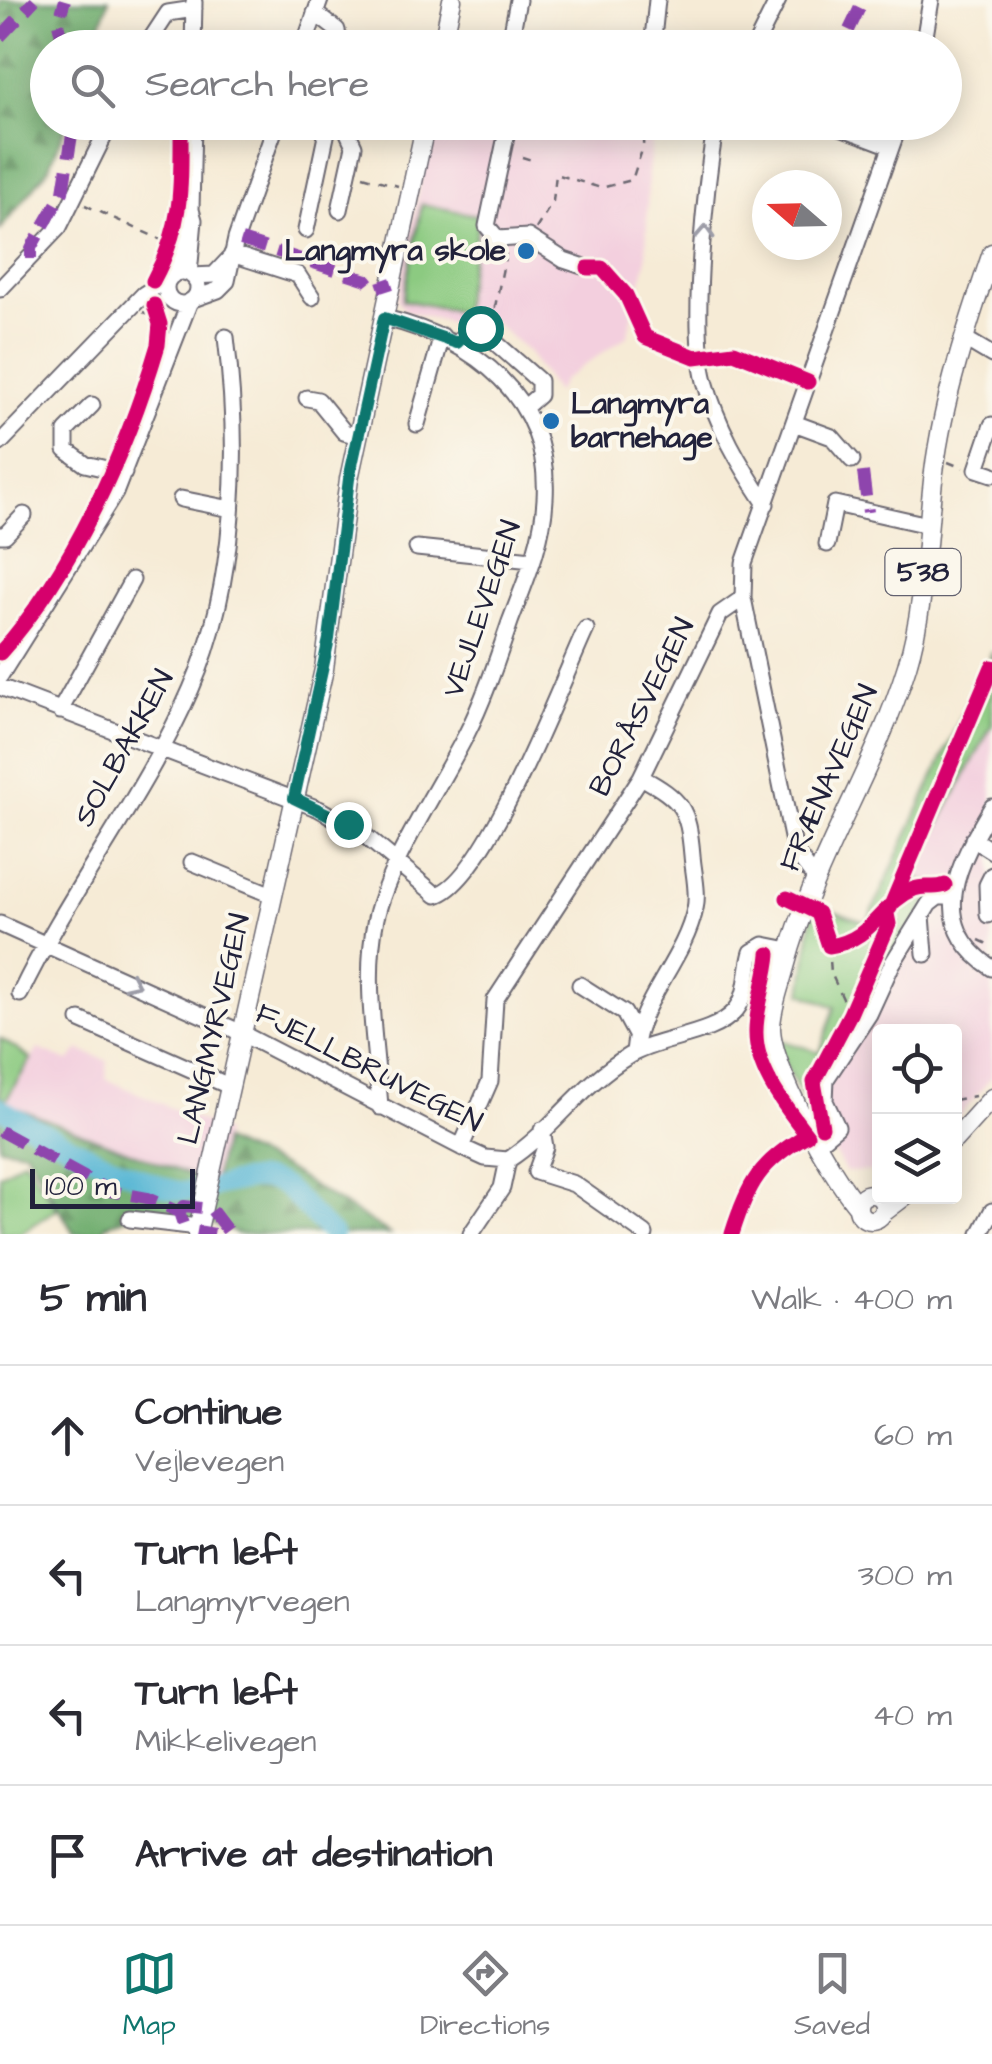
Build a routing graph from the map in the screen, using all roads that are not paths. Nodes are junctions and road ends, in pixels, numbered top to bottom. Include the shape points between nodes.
1 (452, 0) edge
2 (518, 0) edge
3 (657, 0) edge
4 (778, 0) edge
5 (931, 0) edge
6 (194, 4) edge
7 (318, 7) edge
8 (157, 30) edge
9 (193, 30) edge
10 (337, 30) edge
11 (446, 30) edge
12 (512, 30) edge
13 (654, 30) edge
14 (763, 30) edge
15 (927, 30) edge
16 (102, 140) edge
17 (192, 140) edge
18 (271, 140) edge
19 (325, 140) edge
20 (354, 140) edge
21 (422, 140) edge
22 (504, 140) edge
23 (713, 140) edge
24 (875, 140) edge
25 (893, 140) edge
26 (891, 146) junction
27 (190, 210) junction
28 (340, 210) dead end
29 (306, 230) dead end
30 (992, 253) edge
31 (232, 254) junction
32 (588, 268) dead end
33 (191, 275) junction
34 (170, 278) junction
35 (0, 289) edge
36 (312, 298) dead end
37 (176, 301) junction
38 (133, 310) junction
39 (384, 318) junction
40 (226, 337) dead end
41 (450, 339) junction
42 (965, 339) junction
43 (992, 356) edge
44 (307, 398) dead end
45 (92, 405) dead end
46 (524, 408) junction
47 (794, 423) junction
48 (417, 424) dead end
49 (992, 425) edge
50 (358, 436) junction
51 (0, 443) edge
52 (852, 460) dead end
53 (124, 474) junction
54 (992, 474) edge
55 (181, 499) dead end
56 (766, 504) junction
57 (231, 509) junction
58 (24, 515) dead end
59 (928, 525) junction
60 (0, 535) edge
61 (827, 544) dead end
62 (417, 548) dead end
63 (532, 560) junction
64 (132, 580) dead end
65 (742, 598) junction
66 (586, 629) dead end
67 (0, 676) edge
68 (0, 687) edge
69 (60, 710) junction
70 (160, 747) junction
71 (642, 777) junction
72 (294, 798) junction
73 (992, 806) edge
74 (974, 839) junction
75 (992, 851) edge
76 (192, 862) dead end
77 (398, 864) junction
78 (992, 875) edge
79 (815, 878) junction
80 (272, 894) junction
81 (953, 897) junction
82 (988, 915) dead end
83 (922, 916) junction
84 (0, 924) edge
85 (45, 942) junction
86 (789, 950) junction
87 (925, 954) dead end
88 (992, 968) edge
89 (580, 985) dead end
90 (20, 994) dead end
91 (80, 1020) dead end
92 (241, 1034) junction
93 (635, 1044) junction
94 (229, 1086) junction
95 (986, 1099) edge
96 (380, 1107) junction
97 (542, 1130) junction
98 (962, 1130) edge
99 (461, 1147) junction
100 (822, 1150) junction
101 (508, 1160) junction
102 (872, 1211) edge
103 (992, 1211) edge
104 (130, 1218) dead end
105 (198, 1226) edge
106 (472, 1234) edge
107 (645, 1234) edge
108 (980, 1234) edge

1 - 11 main road
2 - 12 street
3 - 13 street
4 - 14 street
5 - 15 street
6 - 8 street via 168,13
6 - 9 street
7 - 10 street
16 - 35 street via 59,227
17 - 27 street
18 - 31 street
19 - 29 street
20 - 28 street
21 - 39 main road, LANGMYRVEGEN
22 - 32 street via 487,226 498,239 523,239
56 -> 23 street via 740,466 704,377 700,330
24 - 26 street
25 - 26 street
26 - 47 street
27 - 33 street
27 - 34 street
30 - 42 main road, FRÆNAVEGEN / 538
31 - 33 street via 214,274
31 - 36 street via 298,275
31 - 37 street via 224,286
33 - 34 street
33 - 37 street via 197,287
34 - 37 street
34 - 38 street via 153,286
37 - 38 street via 148,300
37 - 53 street via 165,358
38 - 51 street
39 - 41 street, VEJLEVEGEN
39 - 50 main road, LANGMYRVEGEN
40 - 57 street, SOLBAKKEN
41 - 46 street, VEJLEVEGEN via 495,372
41 - 46 street via 480,328 539,381 539,395
41 - 48 street
42 - 43 street
42 - 59 main road, FRÆNAVEGEN / 538 via 934,467
44 - 50 street via 318,400 344,432
45 - 53 street via 66,431 66,450 85,464
46 - 63 street, VEJLEVEGEN via 545,481
47 - 52 street via 832,437
47 - 56 street
49 - 54 street via 978,469
50 - 72 main road, LANGMYRVEGEN via 329,639
53 - 67 street
55 - 57 street
56 - 65 street via 744,563
57 - 70 street, SOLBAKKEN via 203,656
58 - 60 street
59 - 61 street via 835,504
59 - 79 main road, FRÆNAVEGEN / 538 via 908,664
62 - 63 street
63 - 77 street, VEJLEVEGEN via 469,729
64 - 69 street
65 - 71 street, BORÅSVEGEN via 720,614
65 - 79 street via 795,852
66 - 77 street via 510,800 454,882 430,894
68 - 69 street
69 - 70 street
70 - 72 street
70 - 85 street, SOLBAKKEN
71 - 93 street via 672,794 689,817 696,907
71 - 99 street, BORÅSVEGEN via 495,1000 490,1082
72 - 77 street via 348,824
72 - 80 main road, LANGMYRVEGEN
73 - 74 street
74 - 75 street
74 - 81 street via 956,874
76 - 80 street, LANGMYRVEGEN
77 - 96 street, VEJLEVEGEN via 376,916 372,957
78 - 82 street
79 - 86 main road, FRÆNAVEGEN / 538
80 - 92 main road, LANGMYRVEGEN
81 - 83 street via 938,897
81 - 88 street via 963,941
83 - 87 street
83 - 100 street via 826,1079 825,1102 838,1127
84 - 85 street, FJELLBRUVEGEN
85 - 90 street
85 -> 92 street, FJELLBRUVEGEN
86 - 93 street via 764,945 752,952 744,996 727,1018
86 - 100 main road, FRÆNAVEGEN / 538 via 771,1025 774,1052
89 - 93 street via 624,1013
91 - 94 street
92 - 94 main road, LANGMYRVEGEN
92 - 96 street, FJELLBRUVEGEN
93 - 97 street
94 - 105 main road, LANGMYRVEGEN
95 - 98 main road
96 - 99 street, FJELLBRUVEGEN
97 - 101 street
97 - 107 street via 545,1147 536,1172 574,1184
99 - 101 street, FJELLBRUVEGEN
100 - 102 main road, FRÆNAVEGEN / 538
101 - 106 street via 502,1188
103 - 108 street
104 - 105 street

